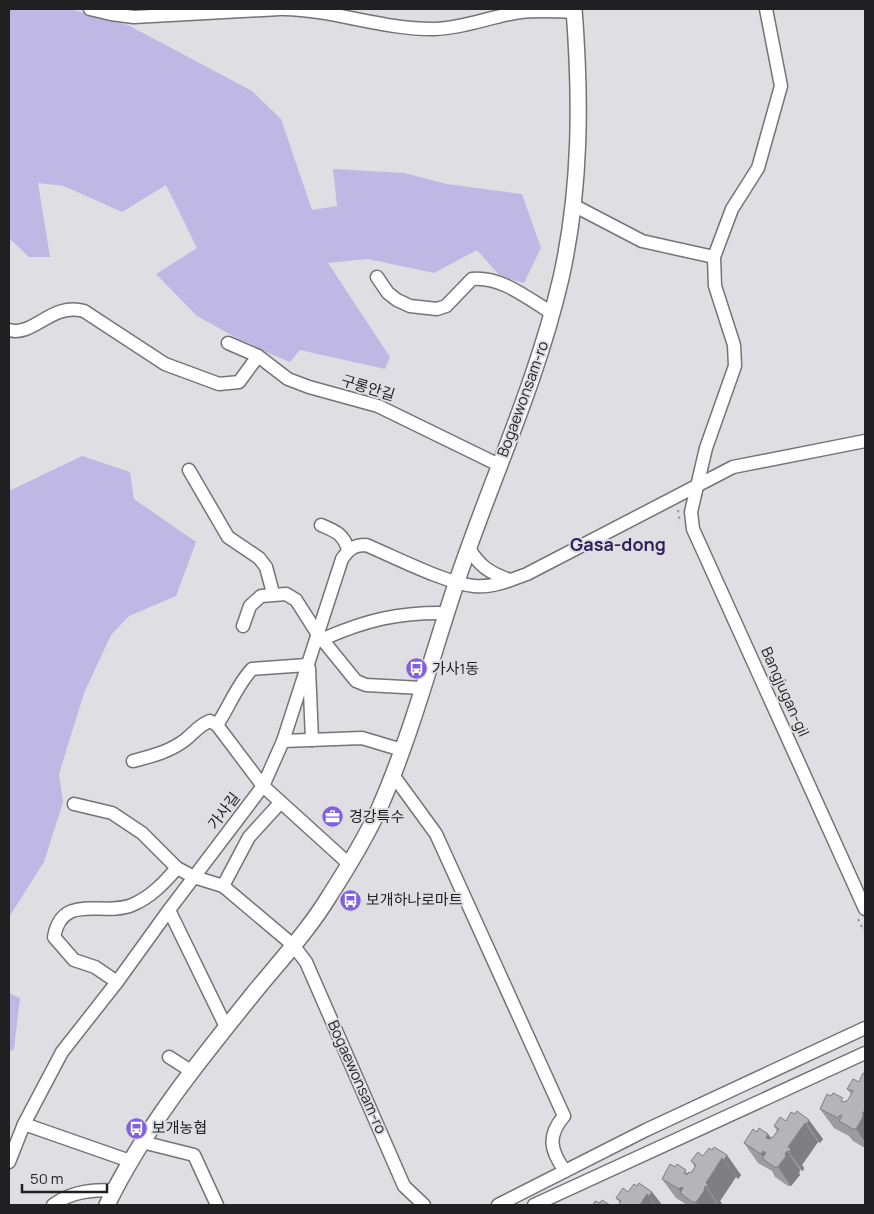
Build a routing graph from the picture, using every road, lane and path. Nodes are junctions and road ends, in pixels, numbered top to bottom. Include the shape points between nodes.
1 (90, 9) edge
2 (280, 9) edge
3 (284, 9) edge
4 (766, 9) edge
5 (574, 10) edge
6 (573, 205) junction
7 (714, 257) junction
8 (377, 278) dead end
9 (552, 313) junction
10 (9, 330) edge
11 (228, 343) dead end
12 (258, 356) junction
13 (865, 441) edge
14 (499, 465) junction
15 (189, 470) dead end
16 (697, 484) junction
17 (321, 525) dead end
18 (469, 548) junction
19 (348, 550) junction
20 (510, 580) junction
21 (456, 582) junction
22 (273, 594) junction
23 (447, 613) junction
24 (243, 626) dead end
25 (320, 636) junction
26 (308, 663) junction
27 (422, 688) junction
28 (217, 725) junction
29 (312, 740) junction
30 (283, 741) junction
31 (402, 750) junction
32 (133, 761) dead end
33 (393, 774) junction
34 (263, 786) junction
35 (280, 803) junction
36 (74, 804) dead end
37 (349, 864) junction
38 (177, 868) junction
39 (194, 876) junction
40 (223, 886) junction
41 (865, 909) edge
42 (169, 910) junction
43 (293, 945) junction
44 (117, 982) junction
45 (226, 1027) junction
46 (865, 1028) edge
47 (865, 1053) edge
48 (168, 1057) dead end
49 (191, 1071) junction
50 (24, 1124) junction
51 (142, 1142) junction
52 (130, 1160) junction
53 (9, 1162) edge
54 (565, 1171) junction
55 (115, 1190) junction
56 (53, 1205) edge
57 (108, 1205) edge
58 (218, 1205) edge
59 (424, 1205) edge
60 (498, 1205) edge
61 (534, 1205) edge

1 - 2 street via 134,17
3 - 5 street via 336,14 416,29 460,26 542,10
4 - 7 street via 781,86 758,168 732,209
5 - 6 main road, Bogaewonsam-ro via 579,117
6 - 7 street via 642,241
6 - 9 main road, Bogaewonsam-ro
7 - 16 street, Bangjugan-gil via 716,286 734,346 735,366
8 - 9 street via 388,293 410,306 437,309 446,306 472,279 483,278 504,285
9 - 14 main road, Bogaewonsam-ro via 526,396
10 - 12 street via 27,329 61,310 74,308 84,311 165,364 219,384 239,382
11 - 12 street, 구롱안길
12 - 14 street, 구롱안길 via 288,379 378,406
13 - 16 street via 748,463
14 - 18 main road, Bogaewonsam-ro
15 - 22 street via 228,537 263,562
16 - 20 street via 680,496
16 - 41 street, Bangjugan-gil via 691,512 693,529
17 - 19 street via 345,538
18 - 20 street via 484,569
18 - 21 main road, Bogaewonsam-ro
19 - 21 street via 366,545
19 - 25 street, 가사길 via 342,559
20 - 21 street via 475,586
21 - 23 main road, Bogaewonsam-ro
22 - 24 street via 261,596 250,606
22 - 25 street via 286,594 296,600
23 - 25 street via 421,612 376,619
23 - 27 main road, Bogaewonsam-ro
25 - 26 street, 가사길
25 - 27 street via 356,681 366,685
26 - 28 street via 252,669
26 - 29 street
26 - 30 street, 가사길
27 - 31 main road, Bogaewonsam-ro
28 - 32 street via 210,721 201,724 185,740 162,754
28 - 34 street
29 - 30 street
29 - 31 street via 362,738
30 - 34 street, 가사길
31 - 33 main road, Bogaewonsam-ro
33 - 37 main road, Bogaewonsam-ro via 365,837
33 - 54 street via 436,834 564,1116 551,1139
34 - 35 street
34 - 39 street, 가사길
35 - 37 street
35 - 40 street via 249,837
36 - 38 street via 112,813 125,820
37 - 43 main road, Bogaewonsam-ro via 328,900
38 - 39 street
38 - 44 street via 160,888 132,905 80,908 56,924 54,937 74,960 94,967
39 - 40 street
39 - 42 street, 가사길
40 - 43 street
42 - 44 street, 가사길
42 - 45 street
43 - 45 main road, Bogaewonsam-ro
43 - 59 street, Bogaewonsam-ro via 306,962 404,1186
44 - 50 street, 가사길 via 62,1052
45 - 49 main road, Bogaewonsam-ro
46 - 54 street
47 - 61 street
48 - 49 street
49 - 51 main road, Bogaewonsam-ro
50 - 52 street
50 - 53 street, 가사길
51 - 52 main road, Bogaewonsam-ro
51 - 58 street via 194,1156
52 - 55 main road, Bogaewonsam-ro
54 - 60 street
55 - 56 street via 76,1193
55 - 57 main road, Bogaewonsam-ro

